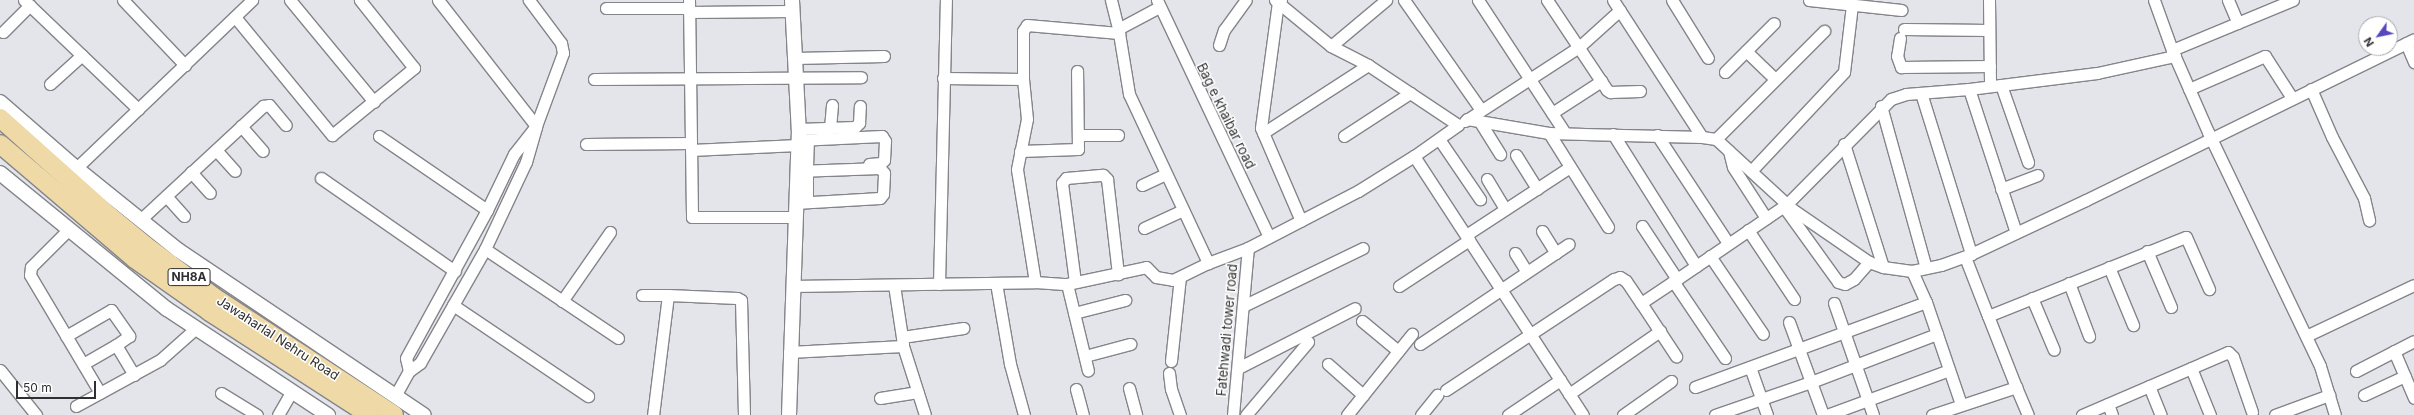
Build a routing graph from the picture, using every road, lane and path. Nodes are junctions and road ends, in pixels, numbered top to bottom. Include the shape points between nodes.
1 (123, 0) edge
2 (252, 0) edge
3 (290, 0) edge
4 (360, 0) edge
5 (438, 0) edge
6 (529, 0) edge
7 (946, 0) edge
8 (1111, 0) edge
9 (1246, 0) edge
10 (1386, 0) edge
11 (1404, 0) edge
12 (1478, 0) edge
13 (1547, 0) edge
14 (1672, 0) edge
15 (1809, 0) edge
16 (1989, 0) edge
17 (2154, 0) edge
18 (2228, 0) edge
19 (2293, 0) edge
20 (1278, 1) edge
21 (27, 3) edge
22 (1158, 3) edge
23 (1618, 3) edge
24 (1852, 5) junction
25 (792, 6) edge
26 (689, 7) edge
27 (606, 8) dead end
28 (1901, 10) dead end
29 (235, 17) junction
30 (1774, 23) dead end
31 (2238, 23) junction
32 (1989, 30) junction
33 (1118, 31) junction
34 (1824, 31) dead end
35 (3, 32) dead end
36 (2410, 41) edge
37 (1219, 45) dead end
38 (1332, 46) junction
39 (1579, 47) junction
40 (1746, 51) junction
41 (2173, 53) junction
42 (82, 55) junction
43 (884, 56) dead end
44 (795, 58) junction
45 (1708, 58) dead end
46 (2414, 62) edge
47 (185, 65) junction
48 (1368, 65) junction
49 (1990, 66) junction
50 (1077, 71) dead end
51 (1725, 72) dead end
52 (796, 77) junction
53 (861, 77) dead end
54 (943, 78) junction
55 (594, 79) dead end
56 (690, 79) junction
57 (1023, 79) junction
58 (1531, 79) junction
59 (1775, 79) junction
60 (1601, 81) junction
61 (50, 84) dead end
62 (1996, 85) junction
63 (1969, 89) junction
64 (2189, 89) junction
65 (2311, 89) junction
66 (1640, 91) dead end
67 (1410, 93) junction
68 (1921, 93) junction
69 (2292, 98) junction
70 (0, 102) edge
71 (374, 102) junction
72 (832, 105) dead end
73 (860, 106) dead end
74 (1881, 106) junction
75 (138, 109) junction
76 (1552, 113) junction
77 (1480, 116) junction
78 (0, 118) edge
79 (286, 125) dead end
80 (1458, 125) junction
81 (241, 126) junction
82 (536, 126) junction
83 (830, 128) junction
84 (1263, 133) junction
85 (1549, 133) junction
86 (1565, 133) junction
87 (1613, 134) junction
88 (1079, 135) junction
89 (1118, 135) dead end
90 (1657, 135) junction
91 (379, 136) dead end
92 (1344, 136) dead end
93 (1702, 137) junction
94 (2210, 138) junction
95 (801, 139) junction
96 (1439, 139) junction
97 (1716, 139) junction
98 (0, 144) edge
99 (586, 144) dead end
100 (1844, 144) junction
101 (691, 147) junction
102 (216, 150) junction
103 (263, 151) dead end
104 (1020, 151) junction
105 (1729, 151) junction
106 (1500, 154) dead end
107 (1414, 156) junction
108 (1516, 156) dead end
109 (2028, 162) dead end
110 (1570, 167) junction
111 (802, 169) junction
112 (236, 171) dead end
113 (1751, 171) junction
114 (191, 172) junction
115 (0, 173) edge
116 (71, 173) junction
117 (1166, 174) junction
118 (2037, 175) dead end
119 (322, 178) dead end
120 (1487, 179) dead end
121 (1142, 184) dead end
122 (1537, 189) junction
123 (2001, 189) junction
124 (210, 193) dead end
125 (166, 196) junction
126 (1480, 199) dead end
127 (801, 202) junction
128 (1785, 205) junction
129 (1505, 209) junction
130 (488, 210) junction
131 (1183, 210) junction
132 (184, 216) dead end
133 (794, 217) junction
134 (1766, 218) junction
135 (140, 220) junction
136 (2369, 220) dead end
137 (1301, 221) junction
138 (1642, 226) dead end
139 (1608, 227) dead end
140 (1144, 228) dead end
141 (69, 229) junction
142 (1748, 230) junction
143 (1542, 231) dead end
144 (610, 232) dead end
145 (2016, 233) junction
146 (1269, 237) junction
147 (1467, 237) junction
148 (1728, 243) junction
149 (1569, 244) dead end
150 (1248, 248) junction
151 (1363, 248) dead end
152 (485, 249) junction
153 (2147, 251) junction
154 (1515, 253) dead end
155 (1556, 253) junction
156 (1968, 255) junction
157 (1710, 256) junction
158 (1869, 262) junction
159 (1208, 263) junction
160 (1696, 266) junction
161 (1883, 267) junction
162 (2109, 267) junction
163 (1926, 268) junction
164 (455, 271) junction
165 (1912, 271) junction
166 (1528, 272) junction
167 (1118, 274) junction
168 (1180, 278) junction
169 (1675, 280) junction
170 (1036, 282) junction
171 (996, 283) junction
172 (1071, 283) junction
173 (2069, 283) junction
174 (894, 284) junction
175 (939, 284) junction
176 (2414, 285) edge
177 (792, 286) junction
178 (1399, 286) dead end
179 (2208, 289) dead end
180 (1502, 290) junction
181 (642, 295) dead end
182 (668, 295) junction
183 (2032, 298) junction
184 (1794, 299) dead end
185 (1125, 300) dead end
186 (562, 301) junction
187 (1834, 302) dead end
188 (1926, 302) junction
189 (1641, 303) junction
190 (453, 306) junction
191 (1243, 306) junction
192 (2171, 307) dead end
193 (1355, 308) dead end
194 (1074, 313) junction
195 (1988, 316) junction
196 (1362, 321) dead end
197 (1789, 322) dead end
198 (2133, 325) dead end
199 (196, 328) junction
200 (963, 328) dead end
201 (1660, 331) junction
202 (1844, 332) junction
203 (1412, 334) dead end
204 (1763, 334) dead end
205 (1936, 334) junction
206 (1531, 335) junction
207 (66, 336) junction
208 (2089, 336) dead end
209 (2306, 336) junction
210 (618, 338) dead end
211 (902, 341) junction
212 (2414, 341) edge
213 (1308, 342) dead end
214 (116, 344) junction
215 (1130, 344) dead end
216 (1420, 344) dead end
217 (1798, 349) junction
218 (2054, 350) dead end
219 (1398, 351) junction
220 (2394, 351) junction
221 (789, 352) junction
222 (1085, 356) junction
223 (1676, 356) dead end
224 (1725, 358) dead end
225 (1171, 361) dead end
226 (83, 364) junction
227 (1328, 364) dead end
228 (1856, 365) junction
229 (1750, 367) junction
230 (1238, 368) junction
231 (2191, 368) junction
232 (0, 370) edge
233 (1949, 370) junction
234 (409, 371) junction
235 (1088, 371) dead end
236 (2356, 371) dead end
237 (1169, 373) dead end
238 (134, 375) junction
239 (2405, 376) junction
240 (1560, 380) junction
241 (1671, 381) dead end
242 (1811, 382) junction
243 (2149, 386) junction
244 (1695, 387) dead end
245 (2016, 387) junction
246 (1076, 388) dead end
247 (1129, 388) dead end
248 (292, 391) junction
249 (221, 392) dead end
250 (918, 392) junction
251 (100, 393) junction
252 (1363, 394) junction
253 (1569, 394) junction
254 (2329, 395) junction
255 (2364, 395) dead end
256 (588, 396) dead end
257 (880, 398) dead end
258 (2414, 398) edge
259 (1762, 399) junction
260 (1868, 400) junction
261 (1961, 404) junction
262 (2108, 404) junction
263 (76, 406) dead end
264 (390, 409) edge
265 (2252, 412) dead end
266 (1580, 414) edge
267 (36, 415) edge
268 (257, 415) edge
269 (278, 415) edge
270 (328, 415) edge
271 (369, 415) edge
272 (424, 415) edge
273 (653, 415) edge
274 (744, 415) edge
275 (788, 415) edge
276 (925, 415) edge
277 (1024, 415) edge
278 (1083, 415) edge
279 (1136, 415) edge
280 (1180, 415) edge
281 (1233, 415) edge
282 (1246, 415) edge
283 (1347, 415) edge
284 (1421, 415) edge
285 (1508, 415) edge
286 (1623, 415) edge
287 (1715, 415) edge
288 (1767, 415) edge
289 (1823, 415) edge
290 (1827, 415) edge
291 (1873, 415) edge
292 (1932, 415) edge
293 (2028, 415) edge
294 (2082, 415) edge
295 (2112, 415) edge
296 (2161, 415) edge
297 (2210, 415) edge
298 (2275, 415) edge
299 (2335, 415) edge

1 - 47 street
2 - 29 street
3 - 71 street
4 - 71 street via 414,67
5 - 82 street
6 - 82 street via 561,43 563,53
7 - 54 street
8 - 33 street
9 - 37 street via 1224,30
10 - 38 street
11 - 77 street
12 - 58 street
13 - 39 street
14 - 45 street
15 - 24 street
16 - 32 street
17 - 41 street
18 - 31 street
19 - 31 street
20 - 38 street
20 - 84 street via 1261,128
21 - 35 street
21 - 42 street
22 - 33 street
22 - 146 street, Bag e khaibar road
23 - 39 street
23 - 93 street
24 - 28 street
24 - 113 street via 1844,72
25 - 26 street
25 - 44 street
26 - 27 street
26 - 56 street
29 - 47 street
29 - 71 street via 329,134 335,134
30 - 40 street
31 - 41 street
32 - 49 street
32 - 49 street via 1902,34 1897,56 1901,66
33 - 57 street via 1027,25 1023,32
33 - 117 street via 1129,94
34 - 59 street
36 - 46 street
36 - 65 street
38 - 48 street
39 - 58 street
39 - 60 street
40 - 51 street
40 - 59 street
41 - 62 street via 2097,72
41 - 64 street
42 - 61 street
42 - 75 street
43 - 44 street
44 - 52 street
47 - 75 street
48 - 67 street
48 - 84 street
49 - 62 street
50 - 88 street
52 - 53 street
52 - 56 street
52 - 95 street
54 - 57 street
54 - 175 street
55 - 56 street
56 - 101 street
57 - 104 street via 1027,119
58 - 76 street
58 - 77 street
59 - 97 street
60 - 66 street via 1610,92
60 - 76 street
62 - 63 street
62 - 109 street
63 - 68 street
63 - 123 street
64 - 69 street via 2265,56
64 - 94 street
65 - 69 street
65 - 136 street via 2332,137 2364,198
67 - 80 street
67 - 92 street
68 - 74 street via 1891,99
68 - 156 street
69 - 94 street
70 - 116 street
72 - 83 street
73 - 83 street via 857,126
74 - 100 street
74 - 163 street
75 - 116 street
76 - 86 street
77 - 80 street via 1467,119
77 - 85 street
77 - 106 street
78 - 116 main road, Jawaharlal Nehru Road / NH8A
79 - 81 street via 271,107 266,105
80 - 96 street
81 - 102 street
81 - 103 street
82 - 130 street via 514,154
82 - 152 street via 526,162
83 - 95 street
84 - 137 street
85 - 86 street
85 - 110 street
86 - 87 street
87 - 90 street
87 - 160 street
88 - 89 street
88 - 104 street via 1080,146 1075,150
90 - 93 street
90 - 148 street
91 - 130 street
93 - 97 street
94 - 145 street
94 - 209 street
95 - 101 street
95 - 111 street
95 - 111 street via 882,136 885,141 884,160 881,163
96 - 107 street
96 - 126 street
97 - 105 street
98 - 271 main road, Jawaharlal Nehru Road / NH8A via 135,259 210,312
99 - 101 street
100 - 128 street
100 - 161 street
101 - 133 street via 692,217
102 - 112 street
102 - 114 street
104 - 170 street via 1017,169
105 - 113 street
105 - 134 street via 1733,167
107 - 137 street via 1358,191
107 - 147 street
108 - 122 street
110 - 122 street
110 - 139 street
111 - 127 street
111 - 127 street via 880,168 884,173 883,194 880,198
113 - 128 street
114 - 124 street
114 - 125 street
115 - 141 street
116 - 135 street
116 - 264 main road, Jawaharlal Nehru Road / NH8A via 146,246 214,297
117 - 121 street
117 - 131 street
118 - 123 street
119 - 164 street
120 - 129 street
122 - 129 street
123 - 145 street
125 - 132 street
125 - 135 street
127 - 133 street
128 - 134 street
128 - 158 street
128 - 158 street via 1838,282 1845,284 1854,279
129 - 147 street
130 - 164 street
131 - 140 street
131 - 159 street
133 - 177 street
134 - 142 street
135 - 264 street
137 - 146 street
138 - 169 street
141 - 199 street via 167,309
141 - 207 street via 30,271
142 - 148 street
142 - 184 street
143 - 155 street
144 - 186 street
145 - 156 street
146 - 150 street
147 - 178 street
147 - 180 street
148 - 157 street
149 - 155 street
150 - 159 street
150 - 191 street, Fatehwadi tower road
151 - 191 street
152 - 186 street
152 - 190 street
153 - 162 street
153 - 179 street via 2181,238 2188,238
153 - 192 street
154 - 166 street
155 - 166 street
156 - 163 street
156 - 195 street
157 - 160 street
157 - 204 street
158 - 161 street
159 - 168 street
160 - 169 street
161 - 165 street
162 - 173 street
162 - 198 street
163 - 165 street
164 - 234 street via 406,358
165 - 188 street
166 - 180 street
167 - 168 street via 1146,267 1156,277 1164,280
167 - 172 street
167 - 172 street via 1108,178 1103,175 1066,178 1062,183
168 - 225 street
169 - 189 street
169 - 224 street
170 - 171 street
170 - 172 street
171 - 175 street
171 - 277 street via 1010,364
172 - 194 street
173 - 183 street
173 - 208 street
174 - 175 street
174 - 177 street
174 - 211 street
176 - 209 street
177 - 221 street
180 - 206 street
180 - 216 street
181 - 182 street
182 - 273 street
182 - 274 street via 740,300
183 - 195 street
183 - 218 street
185 - 194 street
186 - 210 street
187 - 202 street
188 - 202 street
188 - 205 street
189 - 201 street
189 - 206 street via 1626,281 1620,277
190 - 234 street via 420,363
190 - 256 street
191 - 230 street, Fatehwadi tower road
193 - 230 street
194 - 222 street
195 - 245 street
196 - 219 street
197 - 217 street
199 - 238 street via 160,360
199 - 248 street
200 - 211 street
201 - 223 street
201 - 253 street
202 - 217 street
202 - 228 street
203 - 219 street
205 - 228 street
205 - 233 street
206 - 240 street
206 - 284 street via 1442,393
207 - 214 street via 110,310 128,336
207 - 226 street
209 - 254 street via 2320,366
211 - 221 street
211 - 250 street
212 - 220 street
213 - 282 street
214 - 226 street
214 - 238 street
215 - 222 street
217 - 229 street
217 - 242 street
219 - 252 street
220 - 236 street
220 - 239 street
221 - 275 street
222 - 235 street
226 - 251 street
227 - 252 street
228 - 242 street
228 - 260 street
229 - 244 street
229 - 259 street
230 - 281 street, Fatehwadi tower road
231 - 243 street
231 - 265 street via 2231,353
231 - 297 street
232 - 267 street
233 - 260 street
233 - 261 street
234 - 264 street
237 - 280 street via 1171,390
238 - 251 street
239 - 255 street
239 - 258 street
240 - 253 street
240 - 285 street
241 - 286 street
242 - 259 street
242 - 289 street
243 - 262 street
243 - 296 street
245 - 261 street
245 - 293 street
246 - 278 street
247 - 279 street
248 - 269 street
248 - 270 street
249 - 268 street
250 - 257 street
250 - 276 street
251 - 263 street
252 - 283 street
253 - 266 street
254 - 298 street
254 - 299 street
259 - 287 street
259 - 288 street
260 - 290 street
260 - 291 street
261 - 292 street
262 - 294 street
262 - 295 street
264 - 272 street

